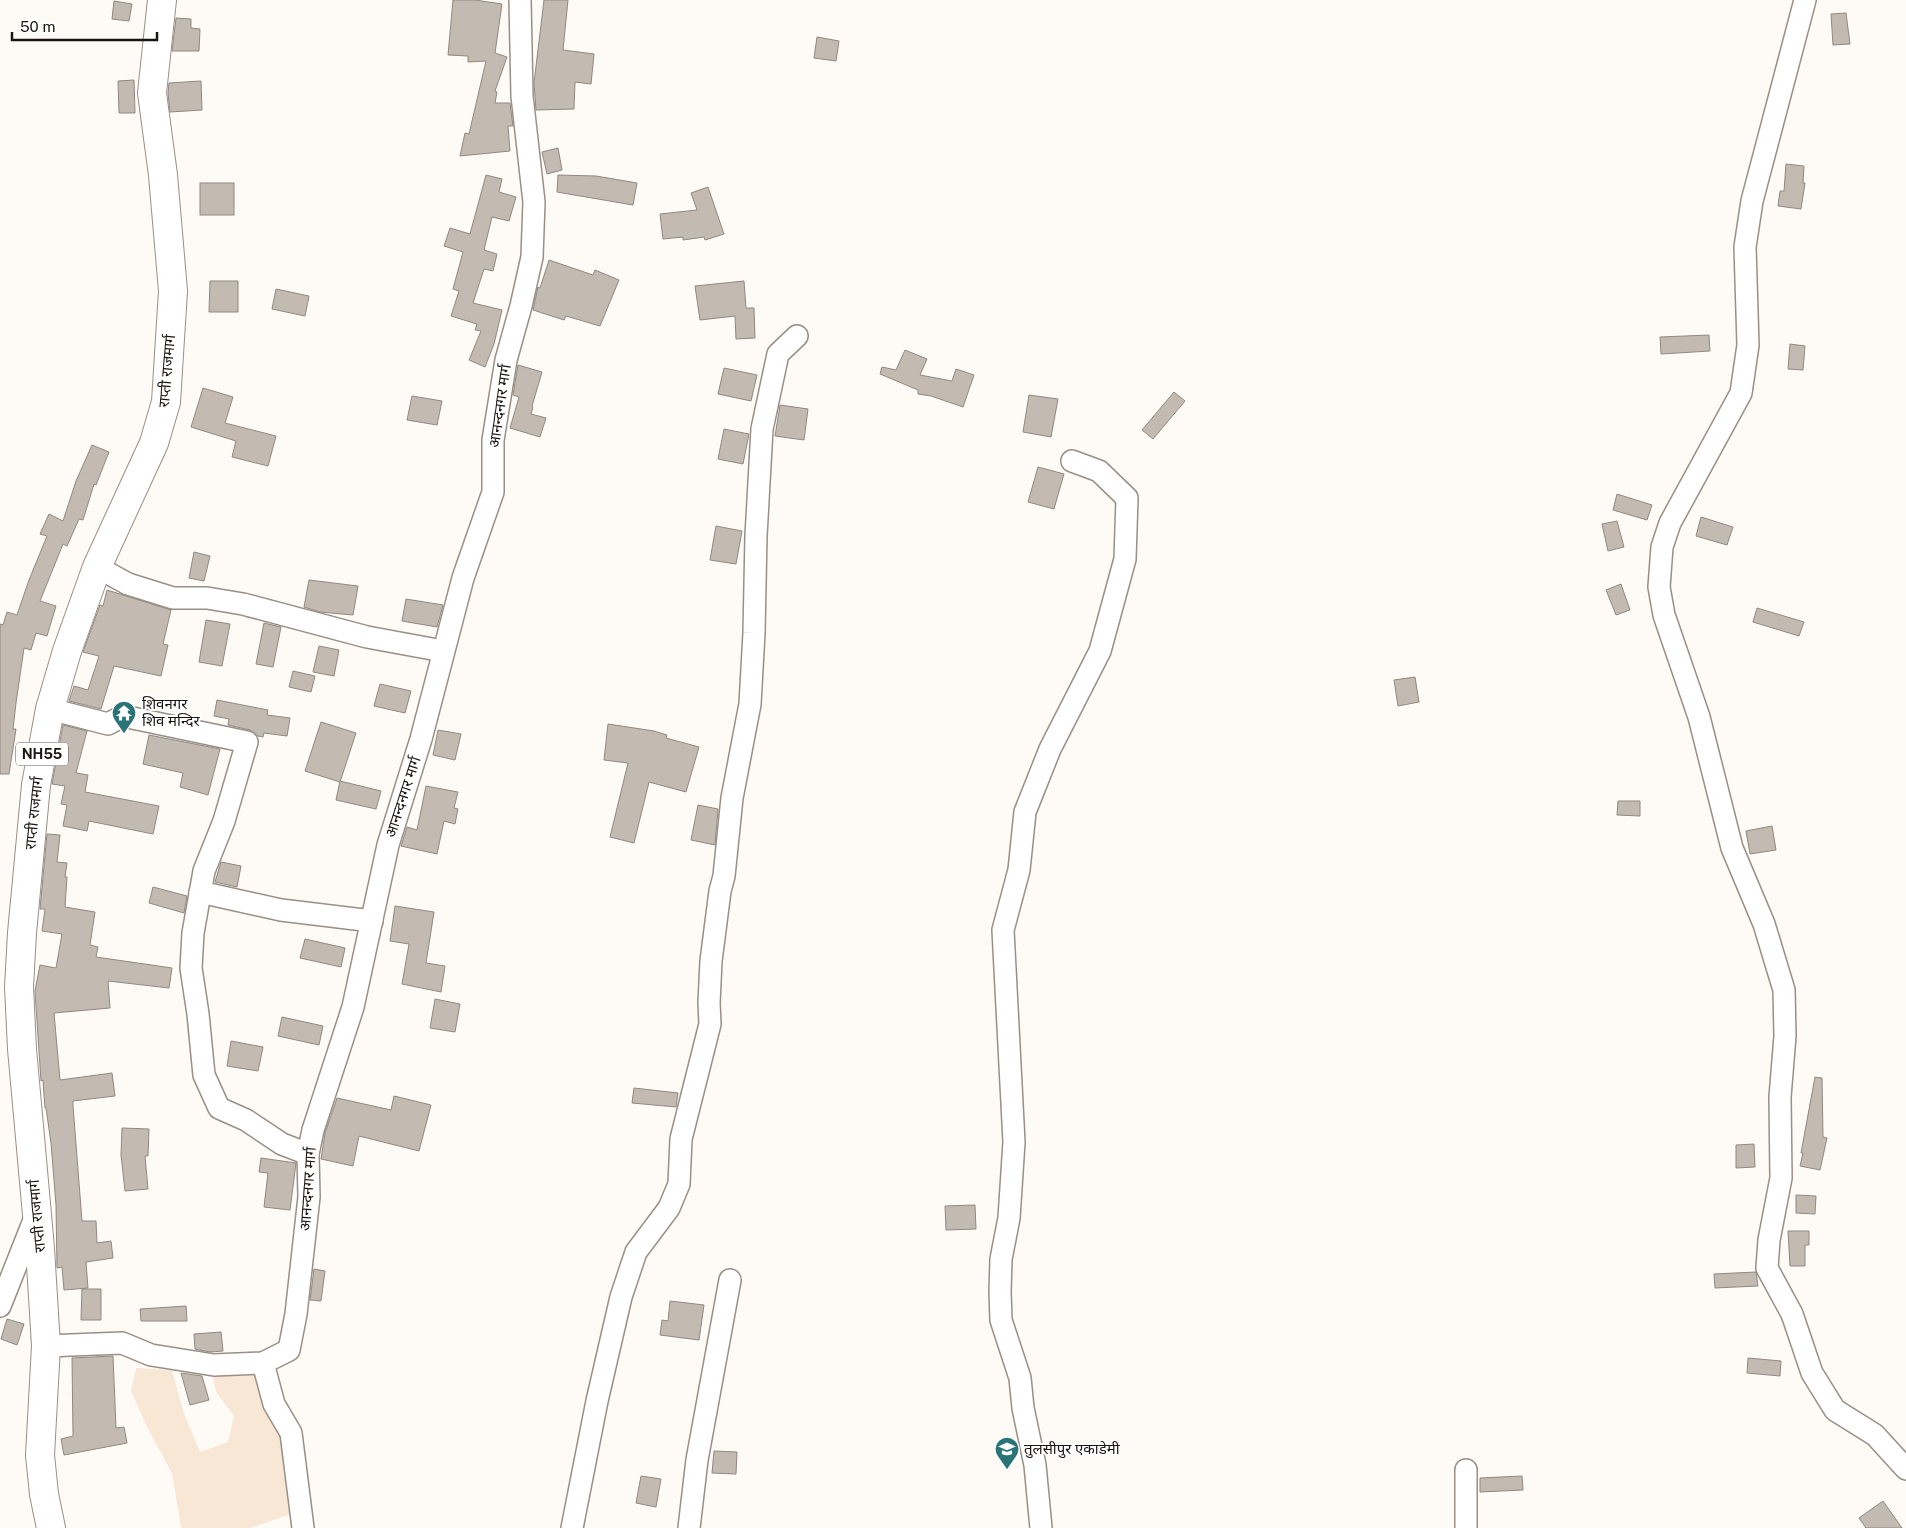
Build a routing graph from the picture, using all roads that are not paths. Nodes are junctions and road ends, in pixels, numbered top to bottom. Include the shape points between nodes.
1 (162, 0) edge
2 (520, 0) edge
3 (1805, 0) edge
4 (797, 336) dead end
5 (1072, 461) dead end
6 (97, 567) junction
7 (443, 651) junction
8 (50, 708) junction
9 (200, 892) junction
10 (372, 921) junction
11 (308, 1154) junction
12 (37, 1212) junction
13 (730, 1280) dead end
14 (0, 1306) edge
15 (46, 1346) junction
16 (263, 1363) junction
17 (1906, 1469) edge
18 (1466, 1470) dead end
19 (51, 1528) edge
20 (303, 1528) edge
21 (572, 1528) edge
22 (689, 1528) edge
23 (1041, 1528) edge
24 (1466, 1528) edge

1 - 6 main road, राप्ती राजमार्ग / NH55 via 152,93 173,291 166,402 154,443
2 - 7 street, आनन्दनगर मार्ग via 522,96 534,202 532,256 506,360 493,440 493,492 463,578
3 - 17 street via 1750,210 1745,247 1748,345 1741,393 1670,523 1662,548 1659,587 1664,615 1699,717 1732,848 1764,924 1784,990 1781,1178 1767,1268 1792,1314 1812,1372 1835,1410 1875,1435
4 - 21 street via 778,354 762,429 750,704 732,798 711,961 710,1024 682,1139 679,1184 668,1208 636,1252 621,1297
5 - 23 street via 1099,471 1127,498 1125,559 1100,651 1050,749 1024,812 1019,870 1003,930 1014,1142 1009,1218 1001,1259 1001,1320 1020,1378 1035,1465
6 - 7 street via 128,584 173,598 207,598 243,604 367,637
6 - 8 main road, राप्ती राजमार्ग / NH55
7 - 10 street, आनन्दनगर मार्ग via 421,739 388,845
8 - 9 street via 108,724 124,716 247,742
8 - 12 main road, राप्ती राजमार्ग / NH55 via 36,785 19,987
9 - 10 street via 281,910
9 - 11 street via 191,968 204,1075 219,1108 246,1120 282,1144
10 - 11 street, आनन्दनगर मार्ग via 353,1007
11 - 16 street, आनन्दनगर मार्ग via 309,1197 289,1350
12 - 14 street
12 - 15 main road, राप्ती राजमार्ग / NH55
13 - 22 street via 697,1460
15 - 16 street, आनन्दनगर मार्ग via 122,1344 151,1355 214,1365
15 - 19 main road, राप्ती राजमार्ग / NH55 via 40,1455
16 - 20 street via 274,1404 291,1433
18 - 24 street

